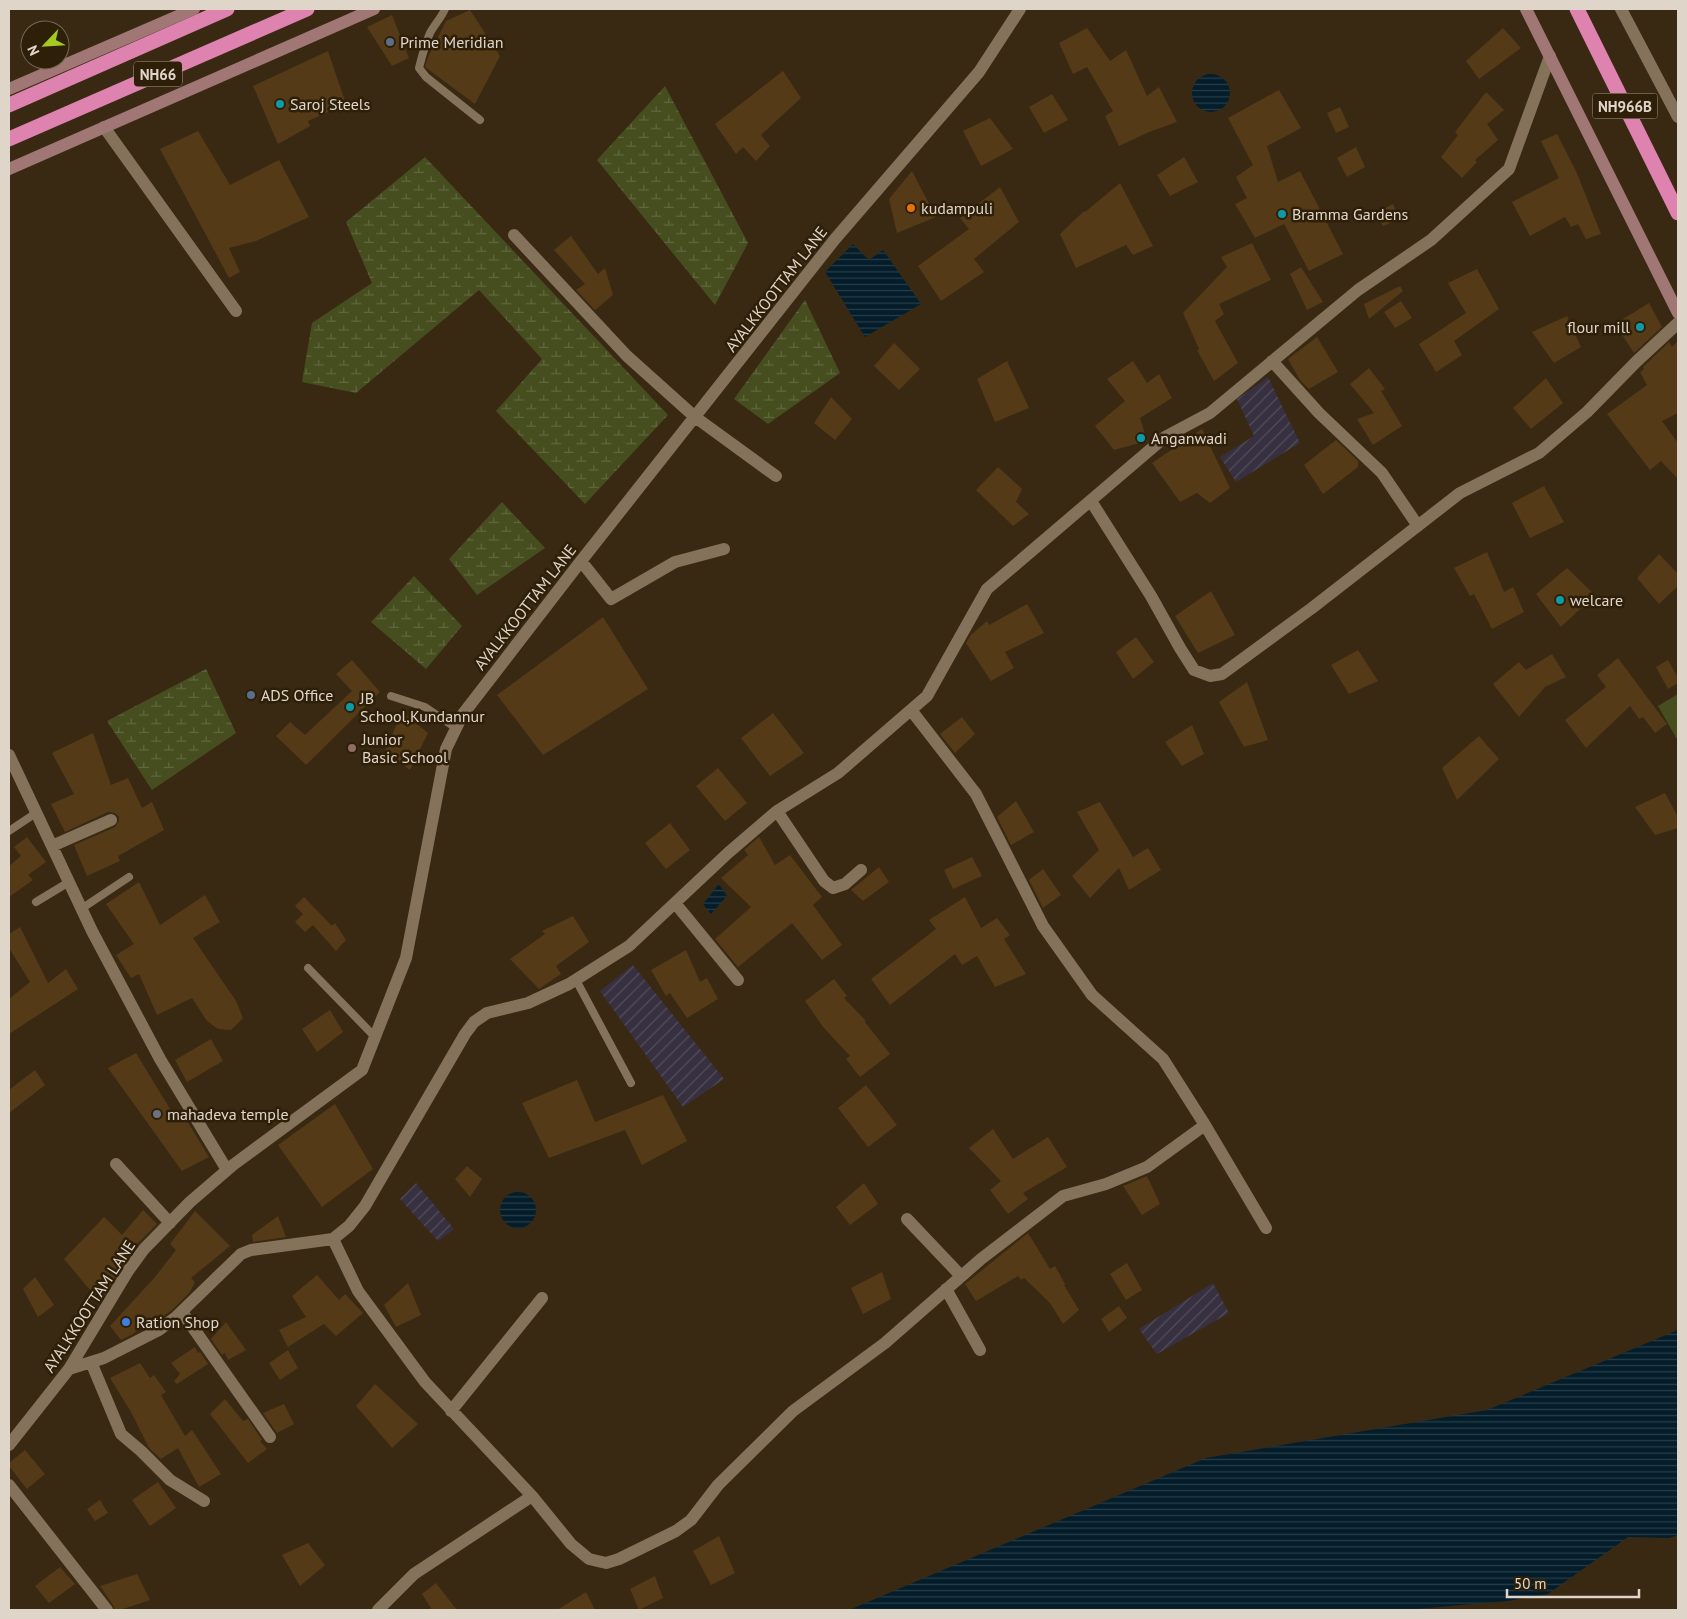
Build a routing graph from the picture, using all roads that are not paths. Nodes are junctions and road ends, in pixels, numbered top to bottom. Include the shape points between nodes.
1 (194, 9) edge
2 (227, 9) edge
3 (306, 9) edge
4 (374, 9) edge
5 (444, 9) edge
6 (1020, 9) edge
7 (1526, 9) edge
8 (1577, 9) edge
9 (1621, 9) edge
10 (1550, 56) junction
11 (9, 89) edge
12 (9, 105) edge
13 (1678, 117) edge
14 (480, 120) dead end
15 (104, 128) junction
16 (9, 139) edge
17 (9, 169) edge
18 (1676, 208) edge
19 (514, 235) dead end
20 (236, 311) dead end
21 (1678, 313) edge
22 (1678, 323) edge
23 (1272, 361) junction
24 (695, 417) junction
25 (776, 476) dead end
26 (1091, 502) junction
27 (1418, 526) junction
28 (724, 549) dead end
29 (581, 561) junction
30 (391, 696) dead end
31 (911, 710) junction
32 (456, 728) junction
33 (9, 755) edge
34 (777, 811) junction
35 (36, 813) junction
36 (111, 820) dead end
37 (9, 831) edge
38 (52, 846) junction
39 (861, 870) dead end
40 (129, 877) dead end
41 (69, 882) junction
42 (36, 902) dead end
43 (675, 903) junction
44 (81, 909) junction
45 (308, 968) dead end
46 (576, 980) junction
47 (738, 980) dead end
48 (375, 1037) junction
49 (631, 1083) dead end
50 (1205, 1125) junction
51 (116, 1164) dead end
52 (227, 1170) junction
53 (907, 1219) dead end
54 (170, 1223) junction
55 (1266, 1228) dead end
56 (333, 1239) junction
57 (961, 1276) junction
58 (946, 1289) junction
59 (542, 1298) dead end
60 (182, 1312) junction
61 (980, 1350) dead end
62 (92, 1362) junction
63 (69, 1369) junction
64 (451, 1411) junction
65 (270, 1437) dead end
66 (9, 1445) edge
67 (9, 1485) edge
68 (532, 1496) junction
69 (204, 1501) dead end
70 (107, 1610) edge
71 (378, 1610) edge

1 - 11 street
2 - 12 highway, NH66
3 - 16 highway, NH66
4 - 15 street
5 - 14 lane via 430,33 420,68 426,77
6 - 24 street, AYALKKOOTTAM LANE via 979,72 835,239
7 - 10 street
8 - 18 highway, NH966B
9 - 13 street
10 - 21 street
10 - 23 street via 1509,169 1431,240 1358,290
15 - 17 street
15 - 20 street
19 - 24 street via 627,356
22 - 27 street via 1587,412 1539,453 1460,493
23 - 26 street via 1210,414 1166,437
23 - 27 street via 1319,413 1382,473
24 - 25 street
24 - 29 street, AYALKKOOTTAM LANE
26 - 27 street via 1152,596 1194,670 1210,676 1222,674
26 - 31 street via 987,589 927,696
28 - 29 street via 675,562 611,599
29 - 32 street, AYALKKOOTTAM LANE via 463,714
30 - 32 lane via 425,707
31 - 34 street via 838,772
31 - 50 street via 976,794 1043,926 1092,995 1163,1059
32 - 48 street, AYALKKOOTTAM LANE via 446,749 406,958
33 - 35 street
34 - 39 street via 824,881 833,888 845,884
34 - 43 street
35 - 37 lane
35 - 38 street
36 - 38 street
38 - 41 street
40 - 44 lane
41 - 42 lane
41 - 44 street
43 - 46 street via 629,946
43 - 47 street
44 - 52 street via 160,1059
45 - 48 lane
46 - 49 lane
46 - 56 street via 528,1003 487,1013 474,1022 365,1206
48 - 52 street, AYALKKOOTTAM LANE via 362,1070
50 - 55 street
50 - 57 street via 1147,1167 1106,1184 1063,1196
51 - 54 street
52 - 54 street, AYALKKOOTTAM LANE
53 - 57 street
54 - 63 street, AYALKKOOTTAM LANE via 128,1271
56 - 60 street via 241,1254
56 - 64 street via 358,1291 425,1382
57 - 58 street
58 - 61 street
58 - 68 street via 885,1343 793,1411 718,1485 691,1520 676,1531 606,1563 589,1558 571,1544
59 - 64 street
60 - 62 street via 159,1330
60 - 65 street
62 - 63 street
62 - 69 street via 121,1434 170,1480
63 - 66 street, AYALKKOOTTAM LANE
64 - 68 street
67 - 70 street
68 - 71 street via 414,1574

